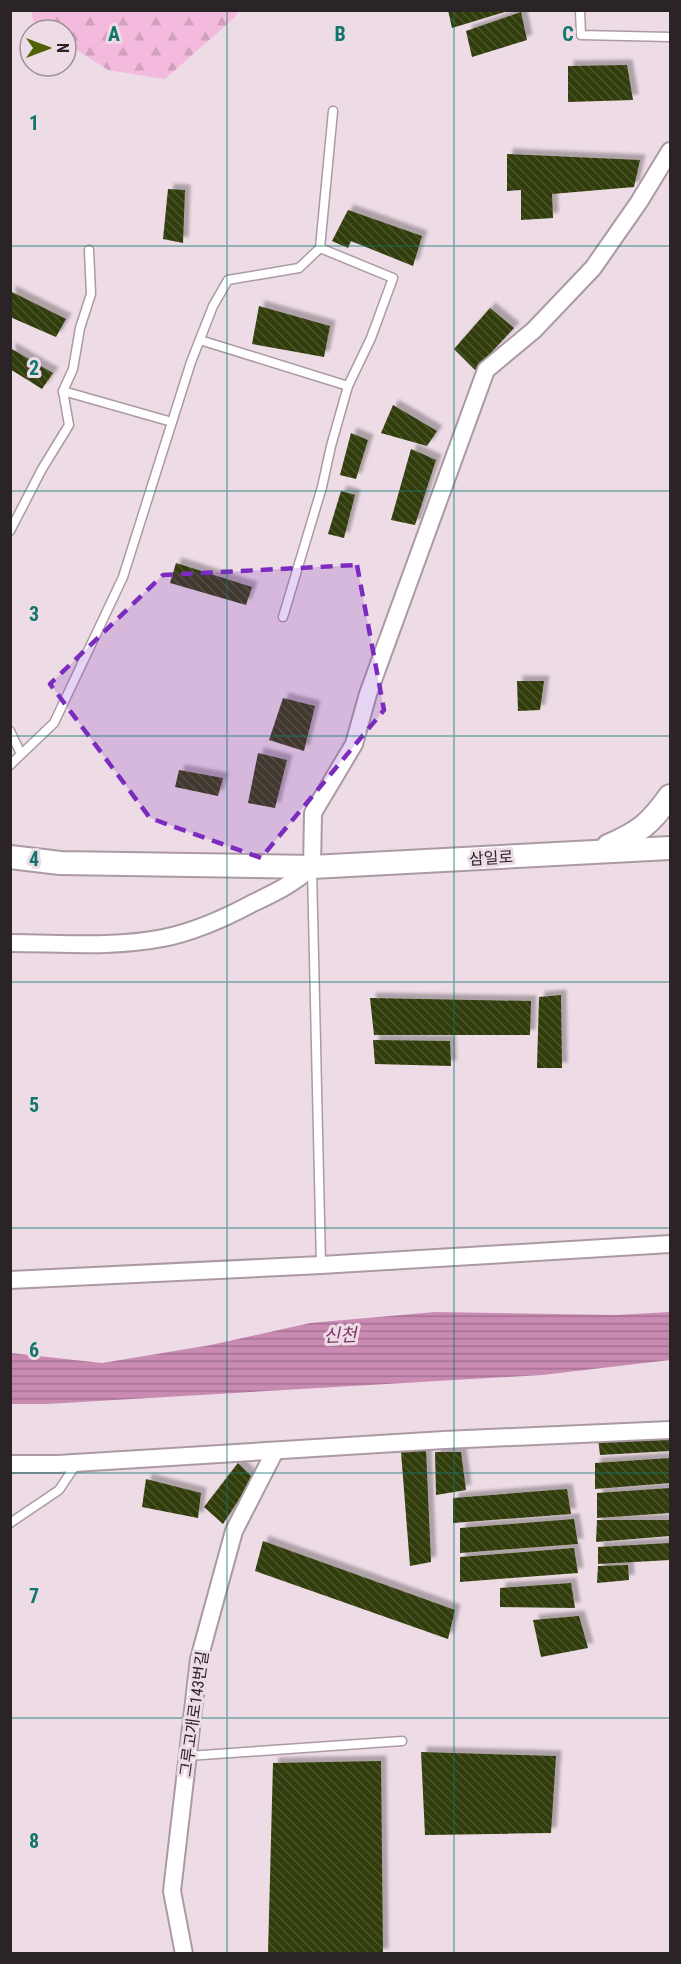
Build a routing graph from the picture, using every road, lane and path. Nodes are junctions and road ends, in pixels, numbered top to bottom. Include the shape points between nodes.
1 (580, 10) edge
2 (670, 37) edge
3 (333, 111) dead end
4 (670, 151) edge
5 (320, 248) junction
6 (89, 250) dead end
7 (200, 340) junction
8 (348, 386) junction
9 (63, 391) junction
10 (172, 422) junction
11 (10, 531) edge
12 (283, 617) dead end
13 (10, 731) edge
14 (21, 754) junction
15 (10, 765) edge
16 (670, 796) edge
17 (670, 848) edge
18 (595, 852) junction
19 (10, 857) edge
20 (312, 867) junction
21 (10, 943) edge
22 (670, 1244) edge
23 (321, 1265) junction
24 (10, 1280) edge
25 (670, 1430) edge
26 (275, 1450) junction
27 (78, 1463) junction
28 (10, 1464) edge
29 (10, 1523) edge
30 (402, 1741) dead end
31 (188, 1756) junction
32 (184, 1953) edge

1 - 2 lane via 581,35
3 - 5 lane
4 - 20 street via 593,268 534,330 486,370 368,694 354,744 313,813
5 - 7 lane via 299,268 228,280
5 - 8 lane via 393,278
6 - 9 lane via 91,294 73,369
7 - 8 lane
7 - 10 lane
8 - 12 lane
9 - 10 lane
9 - 11 lane via 69,425
10 - 14 lane via 123,577 54,723
13 - 14 lane
14 - 15 lane
16 - 18 main road via 637,834
17 - 18 main road, 삼일로
18 - 20 main road, 삼일로
19 - 20 main road, 삼일로 via 60,863
20 - 21 street via 294,883 183,933 113,943
20 - 23 lane
22 - 23 street
23 - 24 street
25 - 26 street
26 - 27 street
26 - 31 street, 그루고개로143번길 via 234,1531 199,1659
27 - 28 street
27 - 29 lane via 59,1490
30 - 31 lane
31 - 32 street, 그루고개로143번길 via 172,1891

